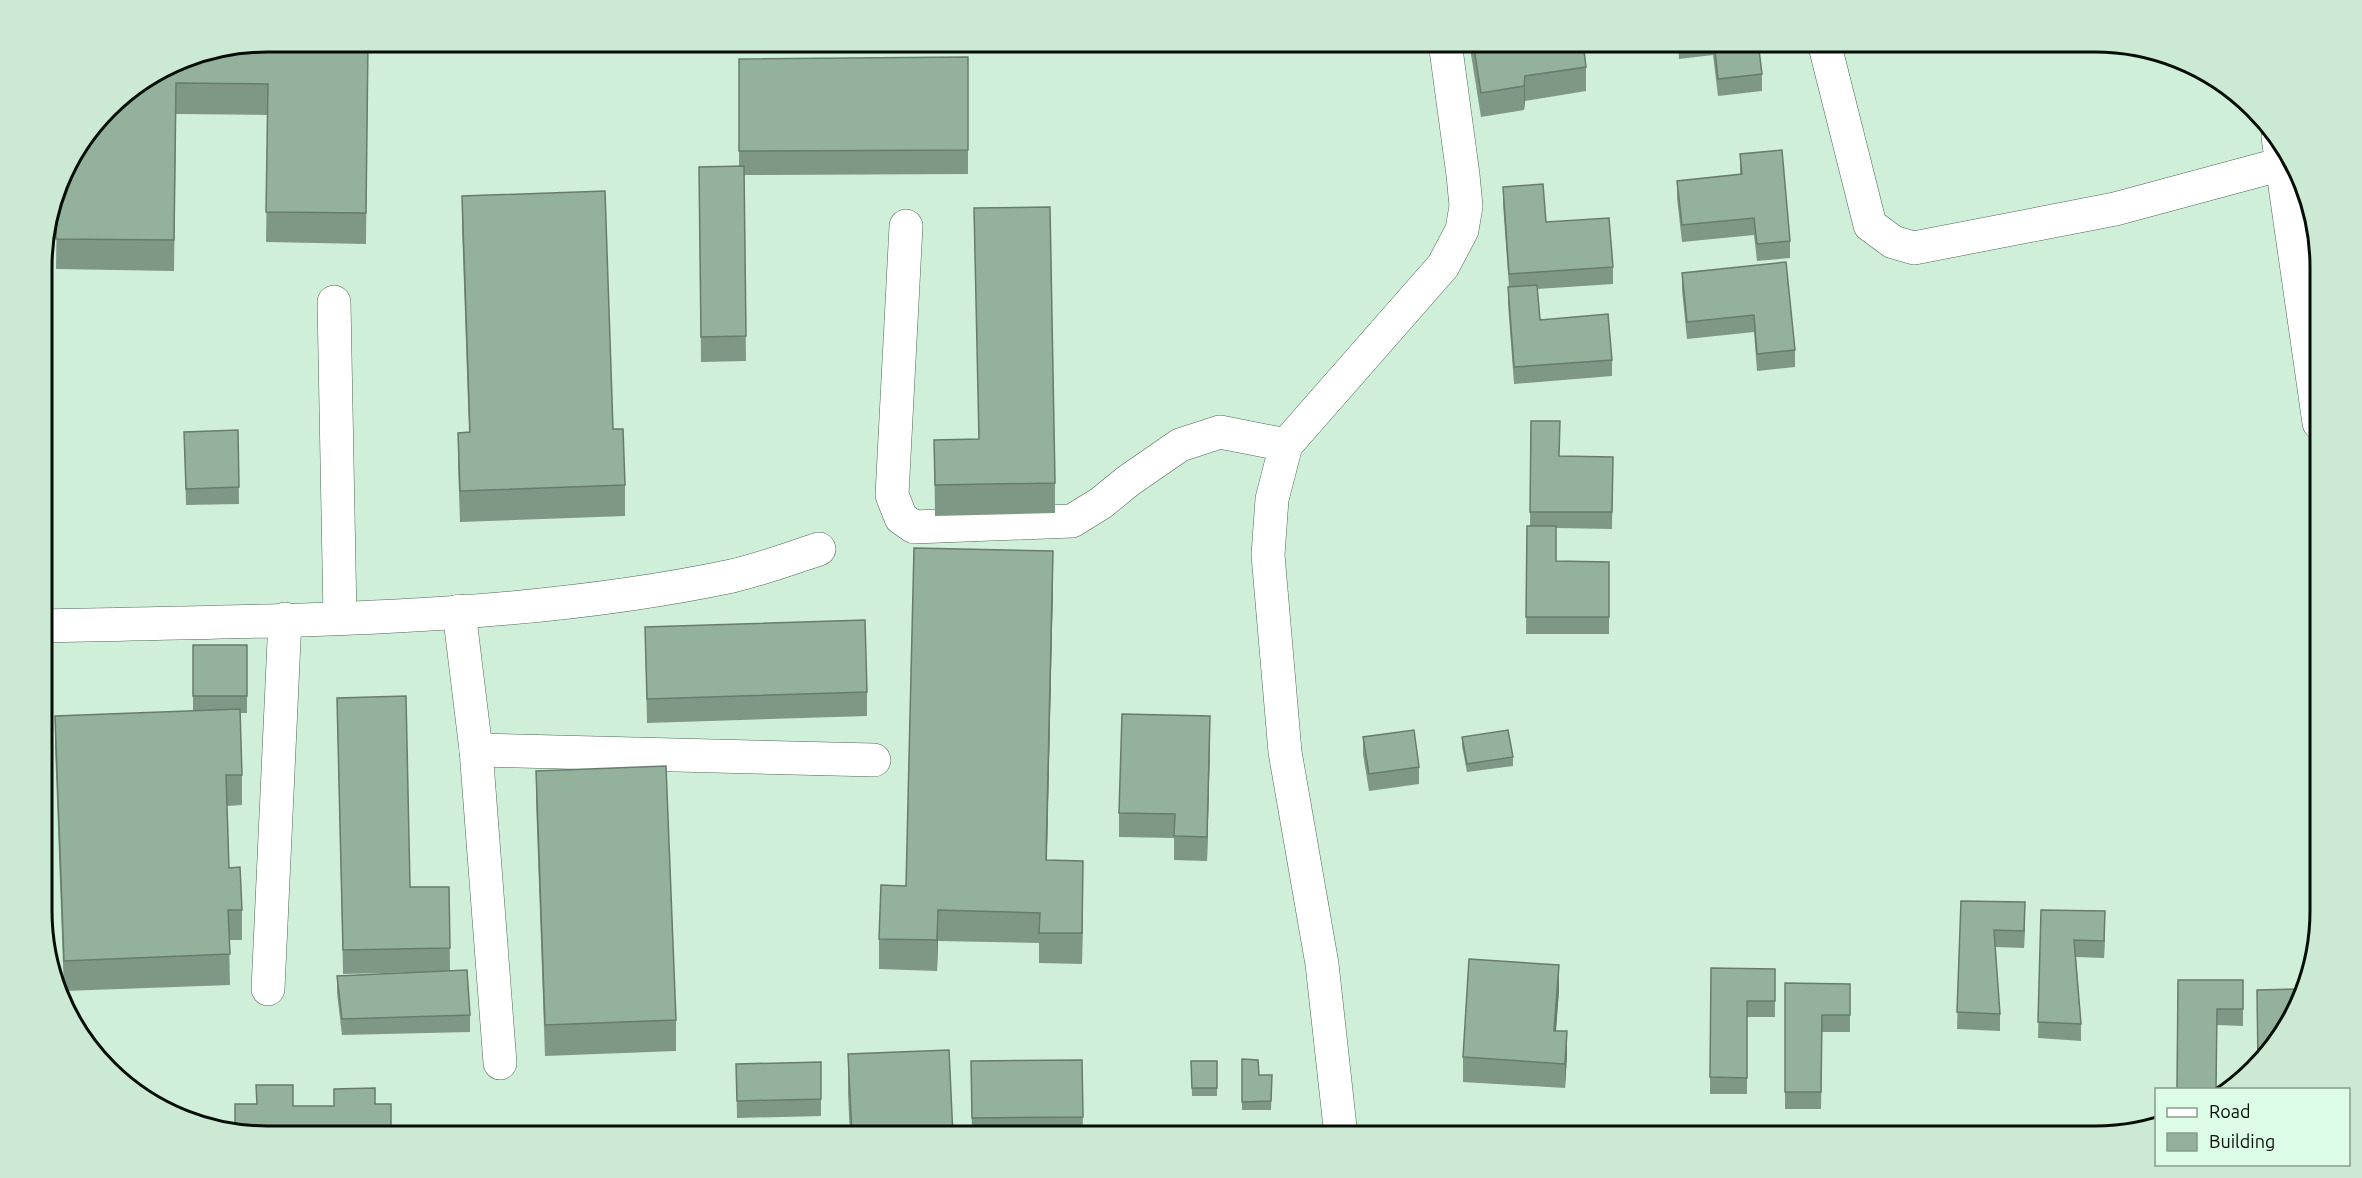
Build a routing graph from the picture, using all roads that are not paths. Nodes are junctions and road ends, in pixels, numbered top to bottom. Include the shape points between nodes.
1 (1446, 52) edge
2 (1827, 52) edge
3 (2275, 152) edge
4 (2282, 161) edge
5 (906, 226) dead end
6 (333, 302) dead end
7 (2310, 360) edge
8 (1286, 445) junction
9 (819, 549) dead end
10 (459, 611) junction
11 (340, 618) junction
12 (285, 619) junction
13 (52, 626) edge
14 (477, 750) junction
15 (874, 760) dead end
16 (268, 989) dead end
17 (500, 1063) dead end
18 (1340, 1126) edge

1 - 8 street via 1466,206 1462,230 1443,267
2 - 3 street via 1870,225 1893,242 1914,248 2115,209
4 - 7 street
5 - 8 street via 891,495 901,518 914,527 1072,521 1180,445 1220,432
6 - 11 street
8 - 18 street via 1272,499 1268,555 1285,752 1322,964
9 - 10 street via 735,575 650,591 554,605
10 - 11 street
10 - 14 street
11 - 12 street
12 - 13 street
12 - 16 street
14 - 15 street
14 - 17 street

